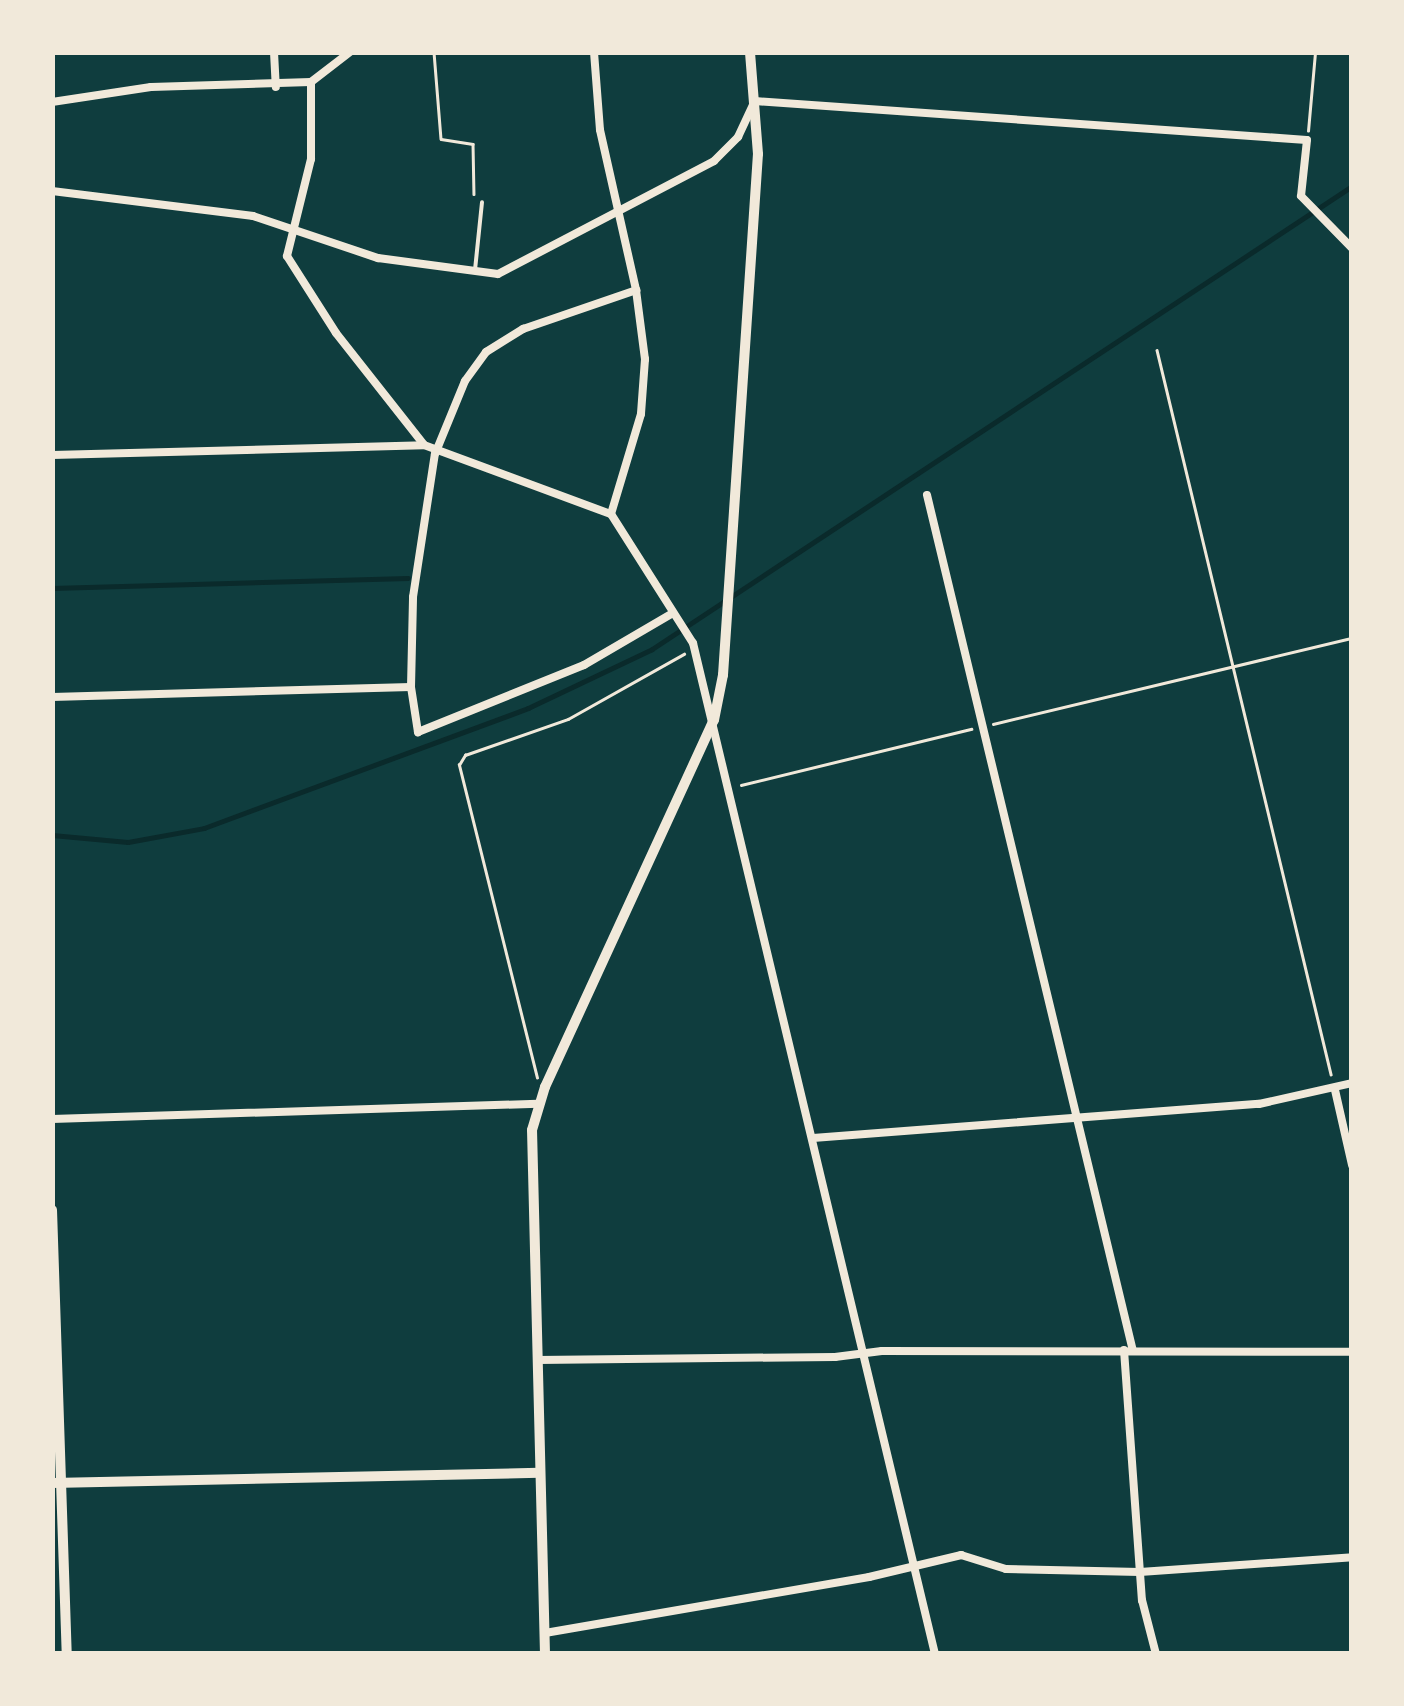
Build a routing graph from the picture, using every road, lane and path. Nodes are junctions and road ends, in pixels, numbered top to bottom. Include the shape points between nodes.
1 (274, 52) edge
2 (350, 52) edge
3 (434, 52) edge
4 (594, 52) edge
5 (750, 52) edge
6 (1315, 52) edge
7 (311, 82) junction
8 (276, 87) junction
9 (52, 102) edge
10 (755, 102) junction
11 (1307, 140) junction
12 (52, 191) edge
13 (482, 202) joint
14 (616, 214) junction
15 (293, 229) junction
16 (1352, 248) edge
17 (475, 270) junction
18 (636, 290) junction
19 (1157, 350) dead end
20 (424, 445) junction
21 (436, 454) junction
22 (52, 455) edge
23 (927, 496) dead end
24 (611, 514) junction
25 (673, 613) junction
26 (1352, 638) edge
27 (693, 646) junction
28 (1233, 666) junction
29 (411, 687) junction
30 (52, 697) edge
31 (714, 720) junction
32 (984, 726) junction
33 (730, 788) junction
34 (1352, 1084) edge
35 (545, 1087) junction
36 (1335, 1090) junction
37 (538, 1104) junction
38 (52, 1119) edge
39 (1078, 1122) junction
40 (813, 1138) junction
41 (1352, 1165) edge
42 (52, 1210) edge
43 (1128, 1351) junction
44 (1352, 1352) edge
45 (861, 1354) junction
46 (537, 1360) junction
47 (539, 1473) junction
48 (57, 1483) edge
49 (1352, 1557) edge
50 (909, 1564) junction
51 (1140, 1572) junction
52 (544, 1633) junction
53 (67, 1654) edge
54 (545, 1654) edge
55 (935, 1654) edge
56 (1156, 1654) edge

1 - 8 street
2 - 7 street
3 - 13 path via 441,139 473,144 474,196
4 - 14 street
5 - 10 street
6 - 11 path
7 - 8 street
7 - 15 street via 311,159
8 - 9 street via 151,88
10 - 11 street
10 - 14 street via 738,137 714,161
10 - 31 street via 758,154
11 - 16 street via 1301,196
12 - 15 street via 253,216
13 - 17 lane
14 - 17 street via 498,274
14 - 18 street
15 - 17 street via 378,258
15 - 20 street via 286,256 293,269
18 - 21 street via 524,329 486,352 451,407
18 - 24 street via 646,359 641,414
19 - 28 path
20 - 21 street
20 - 22 street
21 - 24 street
21 - 29 street via 413,596
23 - 32 street
24 - 25 street
25 - 27 street
25 - 29 street via 584,665 418,732
26 - 28 path
27 - 31 street
27 - 35 path via 568,718 465,755 459,765 533,1074
28 - 32 path
28 - 36 path
29 - 30 street
31 - 33 street
31 - 35 street
32 - 33 path
32 - 39 street
33 - 40 street
34 - 36 street
35 - 37 street
36 - 39 street
36 - 41 street
37 - 38 street
37 - 46 street via 532,1130
39 - 40 street
39 - 43 street
40 - 45 street
42 - 48 street
43 - 44 street
43 - 45 street
43 - 51 street
45 - 46 street
45 - 50 street
46 - 47 street
47 - 48 street
47 - 52 street
48 - 53 street
49 - 51 street
50 - 51 street via 961,1555 1006,1569
50 - 52 street via 869,1577
50 - 55 street
51 - 56 street
52 - 54 street

